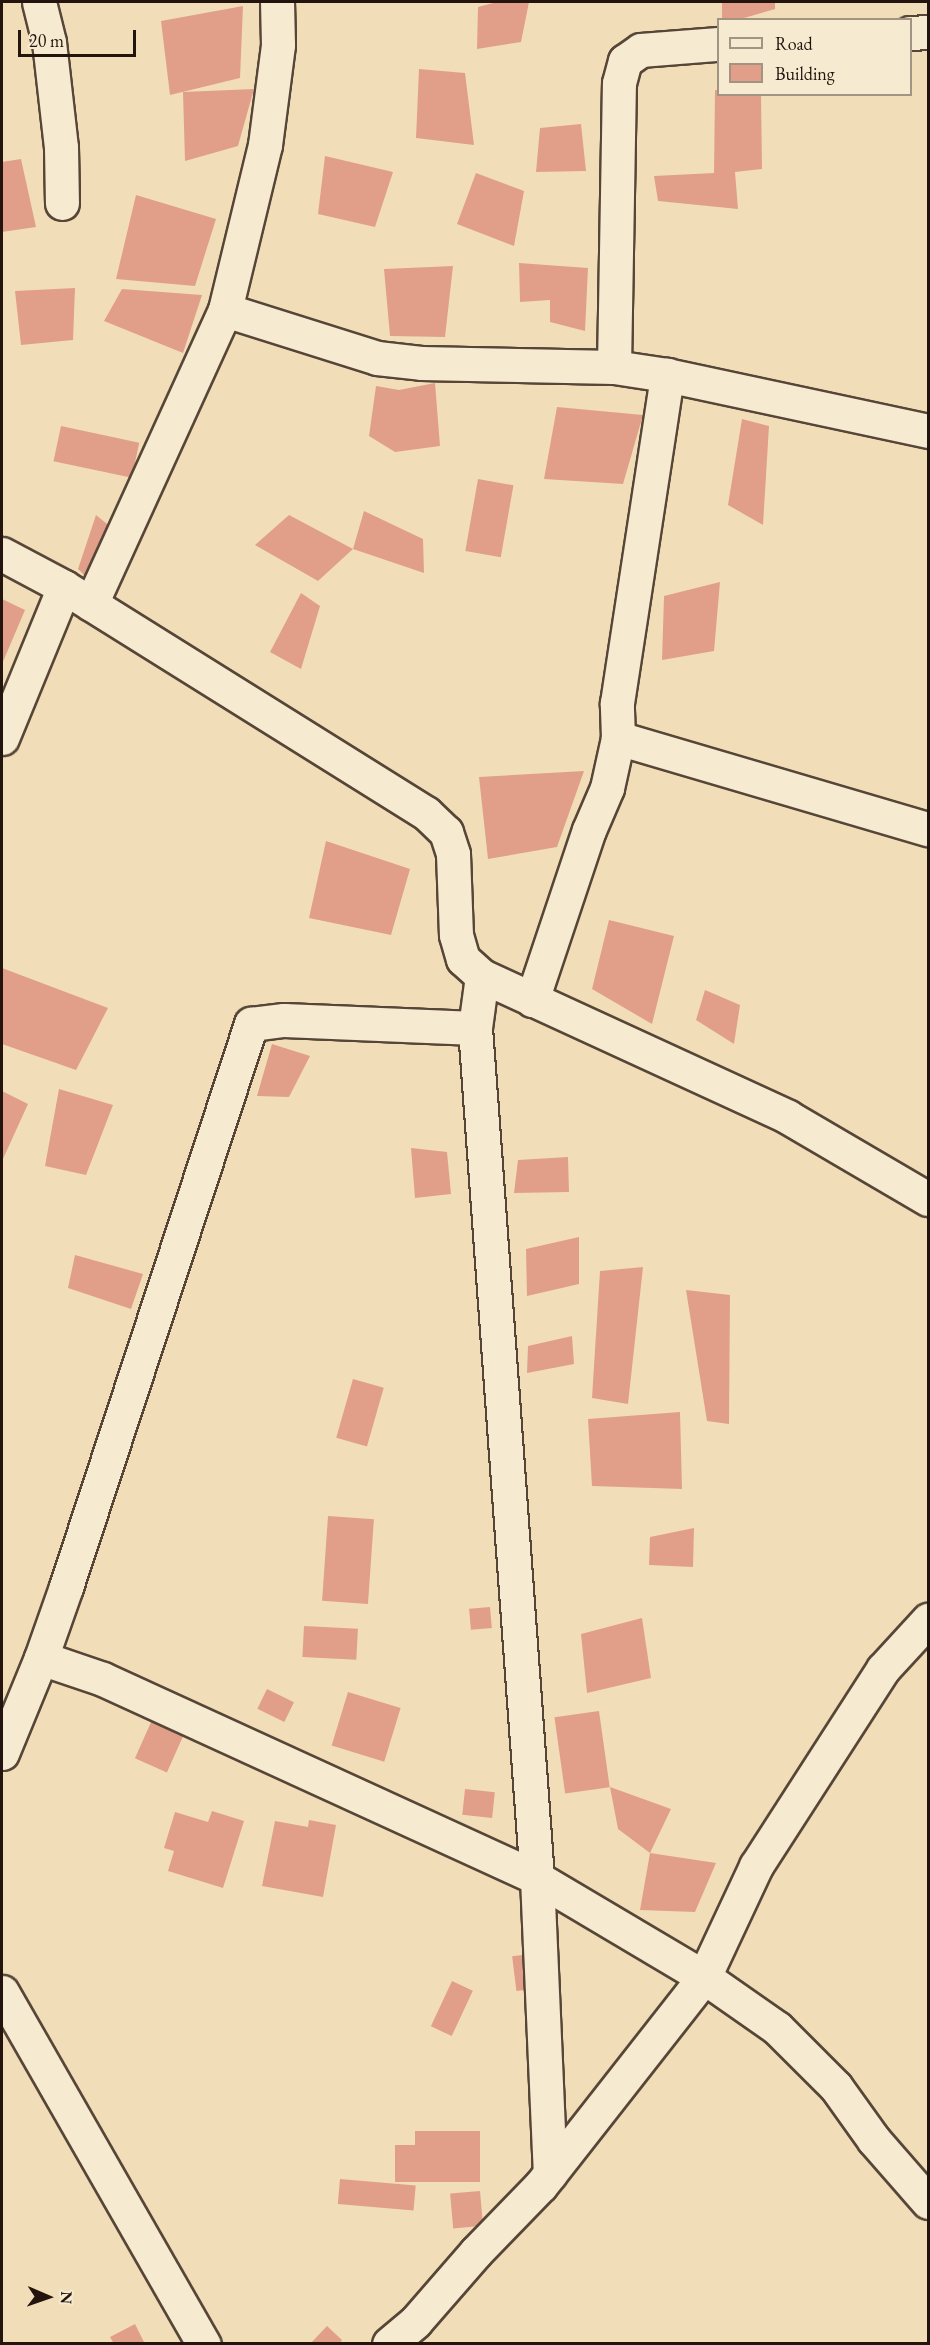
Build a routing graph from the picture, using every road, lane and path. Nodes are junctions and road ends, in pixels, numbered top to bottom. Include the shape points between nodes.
1 (39, 2) edge
2 (277, 2) edge
3 (928, 32) edge
4 (912, 33) edge
5 (717, 44) edge
6 (63, 203) dead end
7 (225, 310) junction
8 (614, 367) junction
9 (667, 375) junction
10 (928, 431) edge
11 (2, 554) edge
12 (78, 595) junction
13 (2, 738) edge
14 (618, 738) junction
15 (928, 829) edge
16 (482, 976) junction
17 (532, 1000) junction
18 (475, 1028) junction
19 (928, 1198) edge
20 (928, 1620) edge
21 (41, 1658) junction
22 (2, 1753) edge
23 (537, 1878) junction
24 (704, 1977) junction
25 (2, 1992) edge
26 (550, 2174) junction
27 (928, 2202) edge
28 (204, 2343) edge
29 (389, 2343) edge

1 - 6 street via 49,42
2 - 7 street via 278,45 265,146
3 - 4 street
5 - 8 street via 641,50 626,61 619,83
7 - 8 street via 377,358 421,363
7 - 12 street
8 - 9 street
9 - 10 street
9 - 14 street via 617,703
11 - 12 street
12 - 13 street
12 - 16 street via 426,813 446,832 453,854 456,934 463,959
14 - 15 street
14 - 17 street via 607,788
16 - 17 street
16 - 18 street
17 - 19 street via 788,1117
18 - 21 street via 284,1020 251,1024
18 - 23 street
20 - 24 street via 883,1669 756,1866
21 - 22 street
21 - 23 street via 103,1679
23 - 24 street
23 - 26 street
24 - 26 street
24 - 27 street via 777,2028 828,2079
25 - 28 street
26 - 29 street via 416,2321

